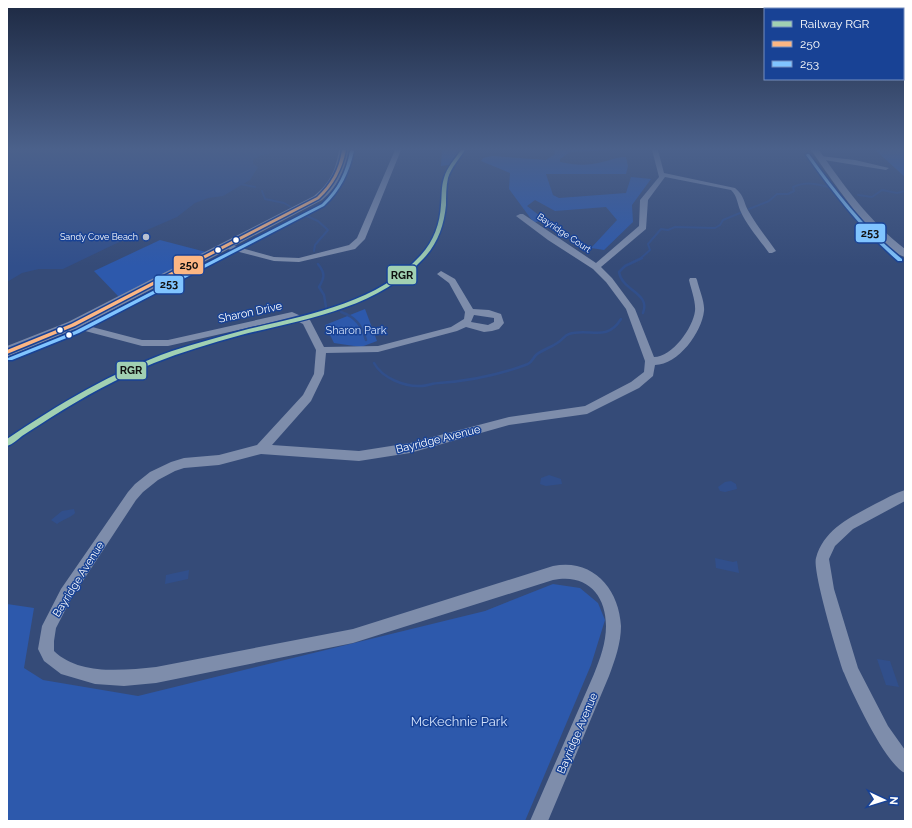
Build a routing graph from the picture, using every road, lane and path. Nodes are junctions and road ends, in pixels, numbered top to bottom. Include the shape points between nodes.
1 (327, 189) edge
2 (382, 189) edge
3 (653, 189) edge
4 (732, 189) edge
5 (845, 189) edge
6 (520, 216) dead end
7 (223, 248) junction
8 (772, 251) dead end
9 (905, 254) edge
10 (596, 267) junction
11 (441, 274) dead end
12 (693, 280) dead end
13 (470, 312) junction
14 (466, 324) junction
15 (73, 325) junction
16 (321, 350) junction
17 (7, 352) edge
18 (650, 361) junction
19 (261, 449) junction
20 (905, 495) edge
21 (905, 764) edge
22 (539, 821) edge

1 - 7 main road via 298,209
2 - 7 street via 361,239 352,247 299,260 282,260
3 - 10 street via 644,200 643,227
4 - 8 street via 739,194 744,210
5 - 9 street via 876,228
6 - 10 street, Bayridge Court
7 - 15 main road
10 - 18 street via 630,309
11 - 13 street via 452,281
12 - 18 street via 700,310 692,334 683,345 661,361
13 - 14 street
13 - 14 street via 494,314 498,316 499,323 488,329
14 - 16 street via 378,349
15 - 16 street, Sharon Drive via 142,343 168,343 292,315 307,322
15 - 17 main road
16 - 19 street via 319,374 307,398
18 - 19 street, Bayridge Avenue via 649,373 635,385 586,410 509,422 410,448 359,456
19 - 22 street, Bayridge Avenue via 219,460 171,467 139,488 57,609 49,626 46,641 49,656 66,668 95,676 124,678 156,675 353,636 536,577 564,571 581,574 599,587 610,605 613,636 605,668
20 - 21 street via 848,525 830,542 822,559 827,589 851,671 882,732

